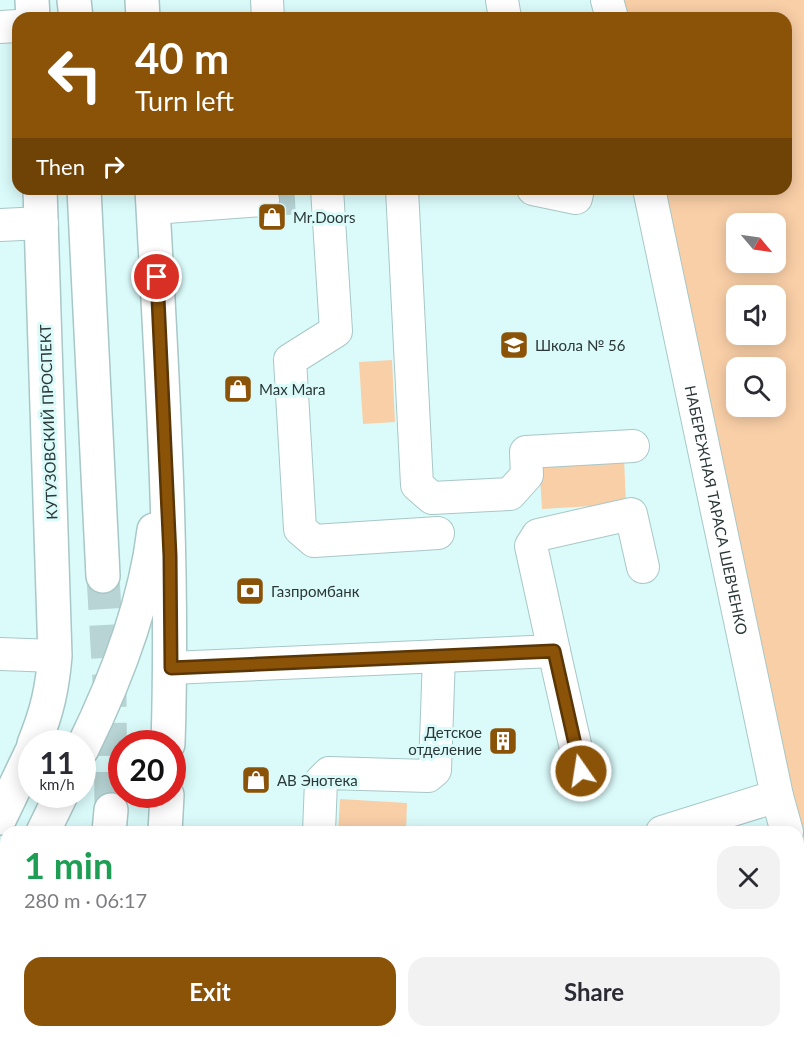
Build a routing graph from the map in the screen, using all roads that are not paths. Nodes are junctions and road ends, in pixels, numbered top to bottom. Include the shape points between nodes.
1 (40, 195) edge
2 (84, 195) edge
3 (319, 195) edge
4 (402, 195) edge
5 (562, 195) edge
6 (577, 195) edge
7 (651, 195) edge
8 (153, 198) edge
9 (263, 200) tunnel mouth
10 (42, 223) junction
11 (0, 225) edge
12 (165, 437) junction
13 (633, 447) dead end
14 (438, 533) dead end
15 (643, 567) dead end
16 (103, 576) tunnel mouth
17 (554, 651) junction
18 (0, 654) edge
19 (55, 656) junction
20 (439, 656) junction
21 (171, 668) junction
22 (40, 730) edge
23 (92, 730) edge
24 (169, 730) edge
25 (581, 771) dead end
26 (18, 780) edge
27 (777, 796) junction
28 (166, 808) edge
29 (0, 818) edge
30 (165, 826) edge
31 (319, 826) edge
32 (681, 826) edge
33 (785, 826) edge

1 - 10 main road, КУТУЗОВСКИЙ ПРОСПЕКТ
2 - 16 main road
3 - 14 street via 336,331 290,360 300,529 314,541
4 - 13 street via 417,485 432,498 510,494 527,475 526,452
5 - 6 street
7 - 27 street, НАБЕРЕЖНАЯ ТАРАСА ШЕВЧЕНКО
8 - 9 street
8 - 12 main road
10 - 11 street
10 - 19 main road, КУТУЗОВСКИЙ ПРОСПЕКТ
12 - 21 main road
12 - 23 main road via 151,558 136,619
15 - 17 street via 632,514 538,535 531,546
17 - 20 street
17 - 25 street
18 - 19 street
19 - 22 main road, КУТУЗОВСКИЙ ПРОСПЕКТ via 52,692
20 - 21 street
20 - 31 street via 435,770 428,776 329,773 321,781
21 - 24 main road
26 - 29 main road
27 - 32 street
27 - 33 street, НАБЕРЕЖНАЯ ТАРАСА ШЕВЧЕНКО
28 - 30 main road

